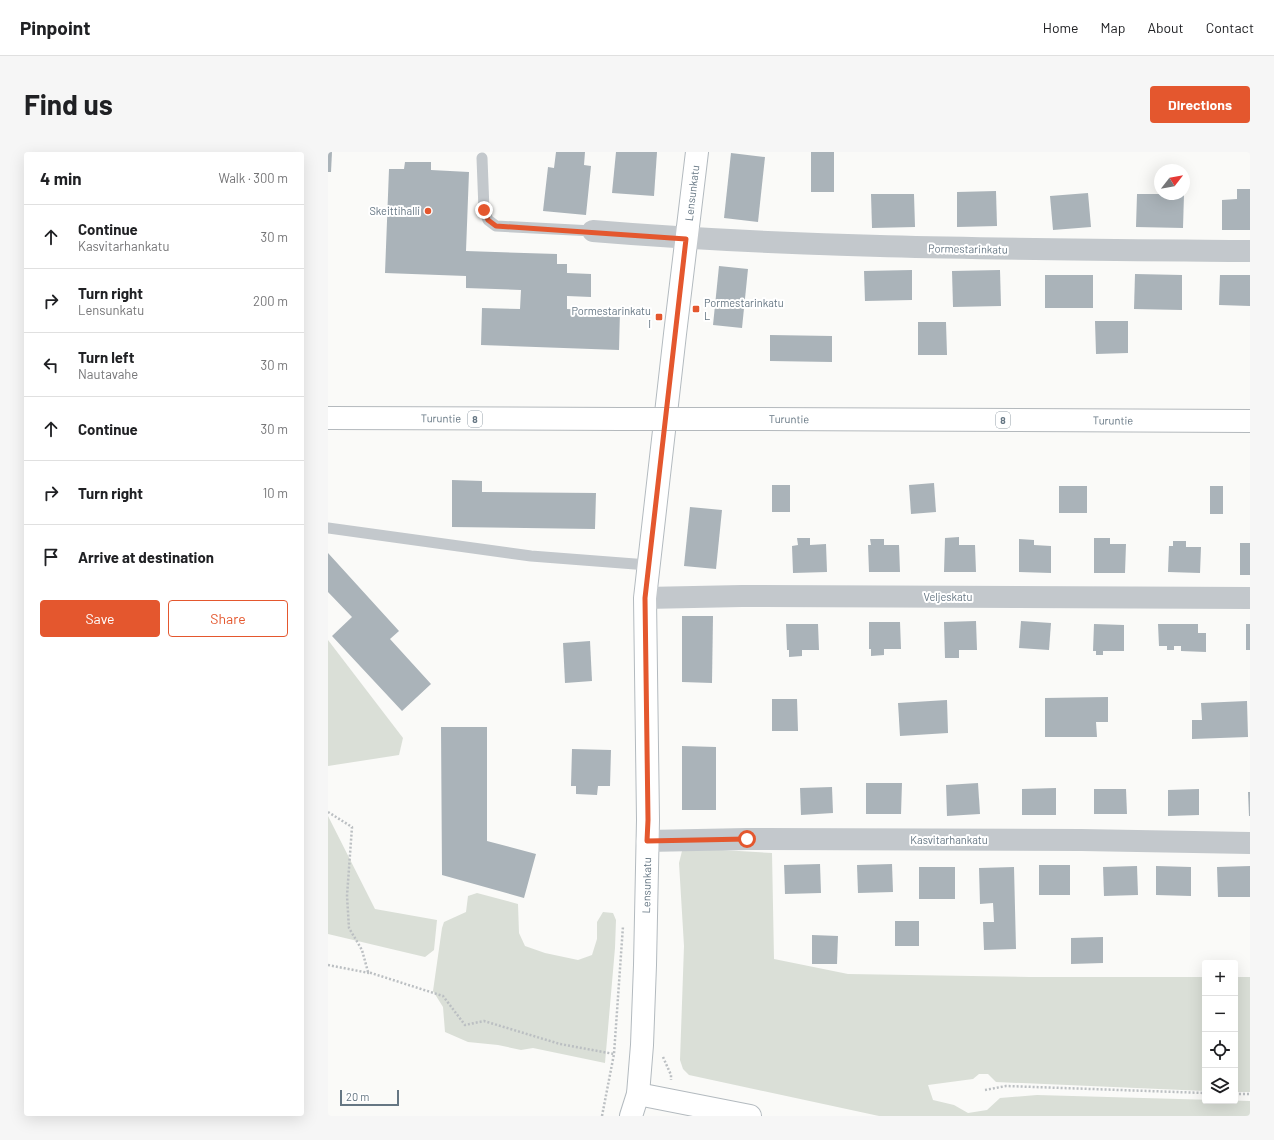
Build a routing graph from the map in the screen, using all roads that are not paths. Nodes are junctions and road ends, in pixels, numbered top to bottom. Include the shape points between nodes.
1 (697, 152) edge
2 (482, 158) dead end
3 (592, 231) joint
4 (686, 239) junction
5 (1250, 251) edge
6 (328, 418) edge
7 (1250, 421) edge
8 (328, 528) edge
9 (648, 565) junction
10 (645, 598) junction
11 (1250, 598) edge
12 (647, 841) junction
13 (1250, 843) edge
14 (638, 1094) junction
15 (631, 1116) edge
16 (750, 1116) edge

1 - 4 main road, Lensunkatu
2 - 3 lane via 484,210 488,220 496,226
3 - 4 street, Pormestarinkatu
4 - 5 street, Pormestarinkatu via 958,249
4 - 9 main road, Lensunkatu
6 - 7 main road, Turuntie / 8, bridge
8 - 9 lane via 531,556
9 - 10 main road, Lensunkatu
10 - 11 street, Veljeskatu
10 - 12 main road, Lensunkatu
12 - 13 street, Kasvitarhankatu via 1068,840
12 - 14 main road, Lensunkatu via 642,1045
14 - 15 main road, Lensunkatu
14 - 16 main road

